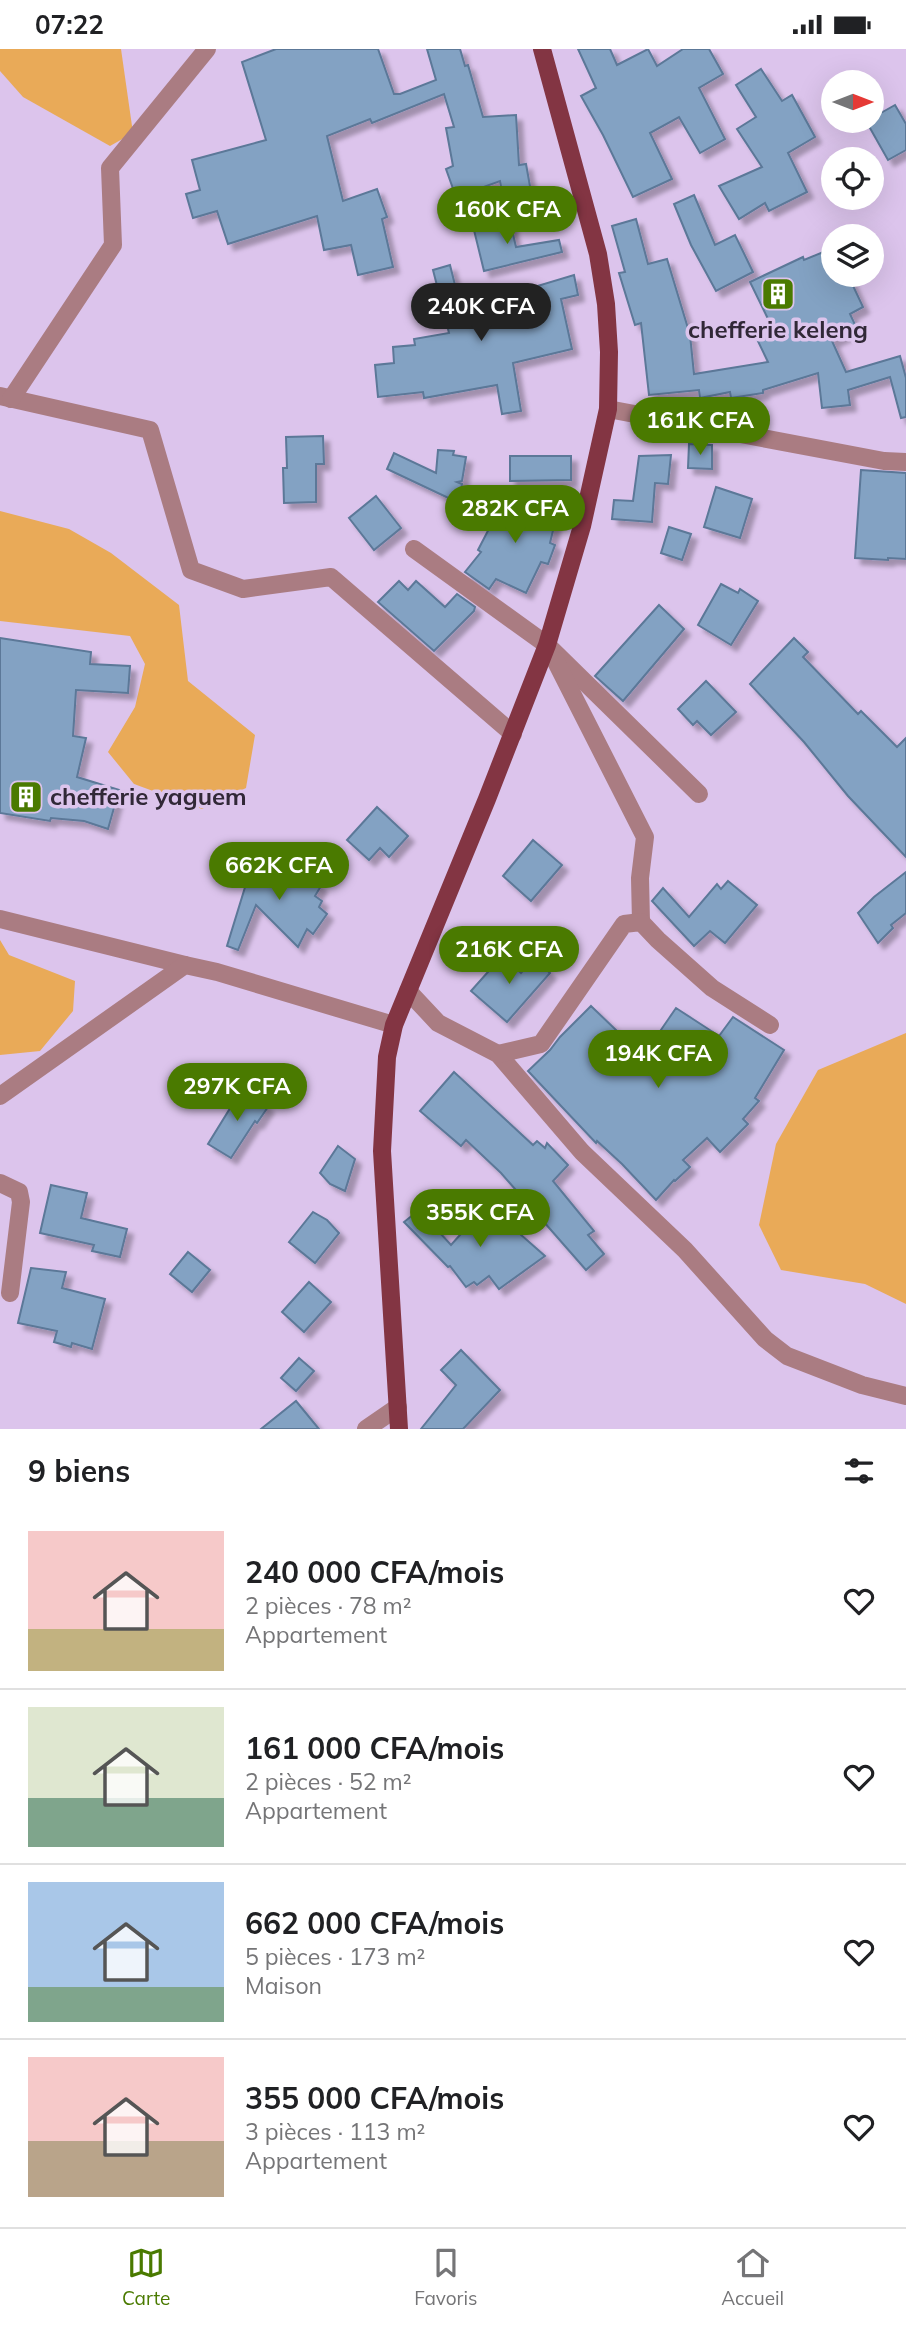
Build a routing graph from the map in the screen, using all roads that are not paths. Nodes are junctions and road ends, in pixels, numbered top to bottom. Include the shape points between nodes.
1 (207, 49) edge
2 (542, 49) edge
3 (5, 398) edge
4 (608, 409) junction
5 (906, 462) edge
6 (414, 549) dead end
7 (547, 645) junction
8 (513, 734) junction
9 (699, 794) dead end
10 (0, 919) edge
11 (641, 922) junction
12 (185, 965) junction
13 (408, 991) junction
14 (394, 1025) junction
15 (770, 1025) dead end
16 (498, 1054) junction
17 (0, 1096) edge
18 (0, 1183) edge
19 (10, 1293) dead end
20 (906, 1396) edge
21 (398, 1407) junction
22 (366, 1429) edge
23 (399, 1429) edge

1 - 3 street via 110,168 113,245
2 - 4 main road via 598,254 606,304
3 - 8 street via 150,430 191,570 243,589 331,577
4 - 5 street
4 - 7 main road via 582,526
6 - 7 street
7 - 8 main road
7 - 9 street
7 - 11 street via 645,837
8 - 13 main road
10 - 12 street
11 - 15 street via 712,988
11 - 16 street via 624,925 541,1044
12 - 14 street
12 - 17 street
13 - 14 main road
13 - 16 street via 438,1023
14 - 21 main road via 387,1057 382,1151
16 - 20 street via 582,1152 685,1250 765,1339 787,1356 862,1385
18 - 19 street via 19,1192 21,1202
21 - 22 street
21 - 23 main road

